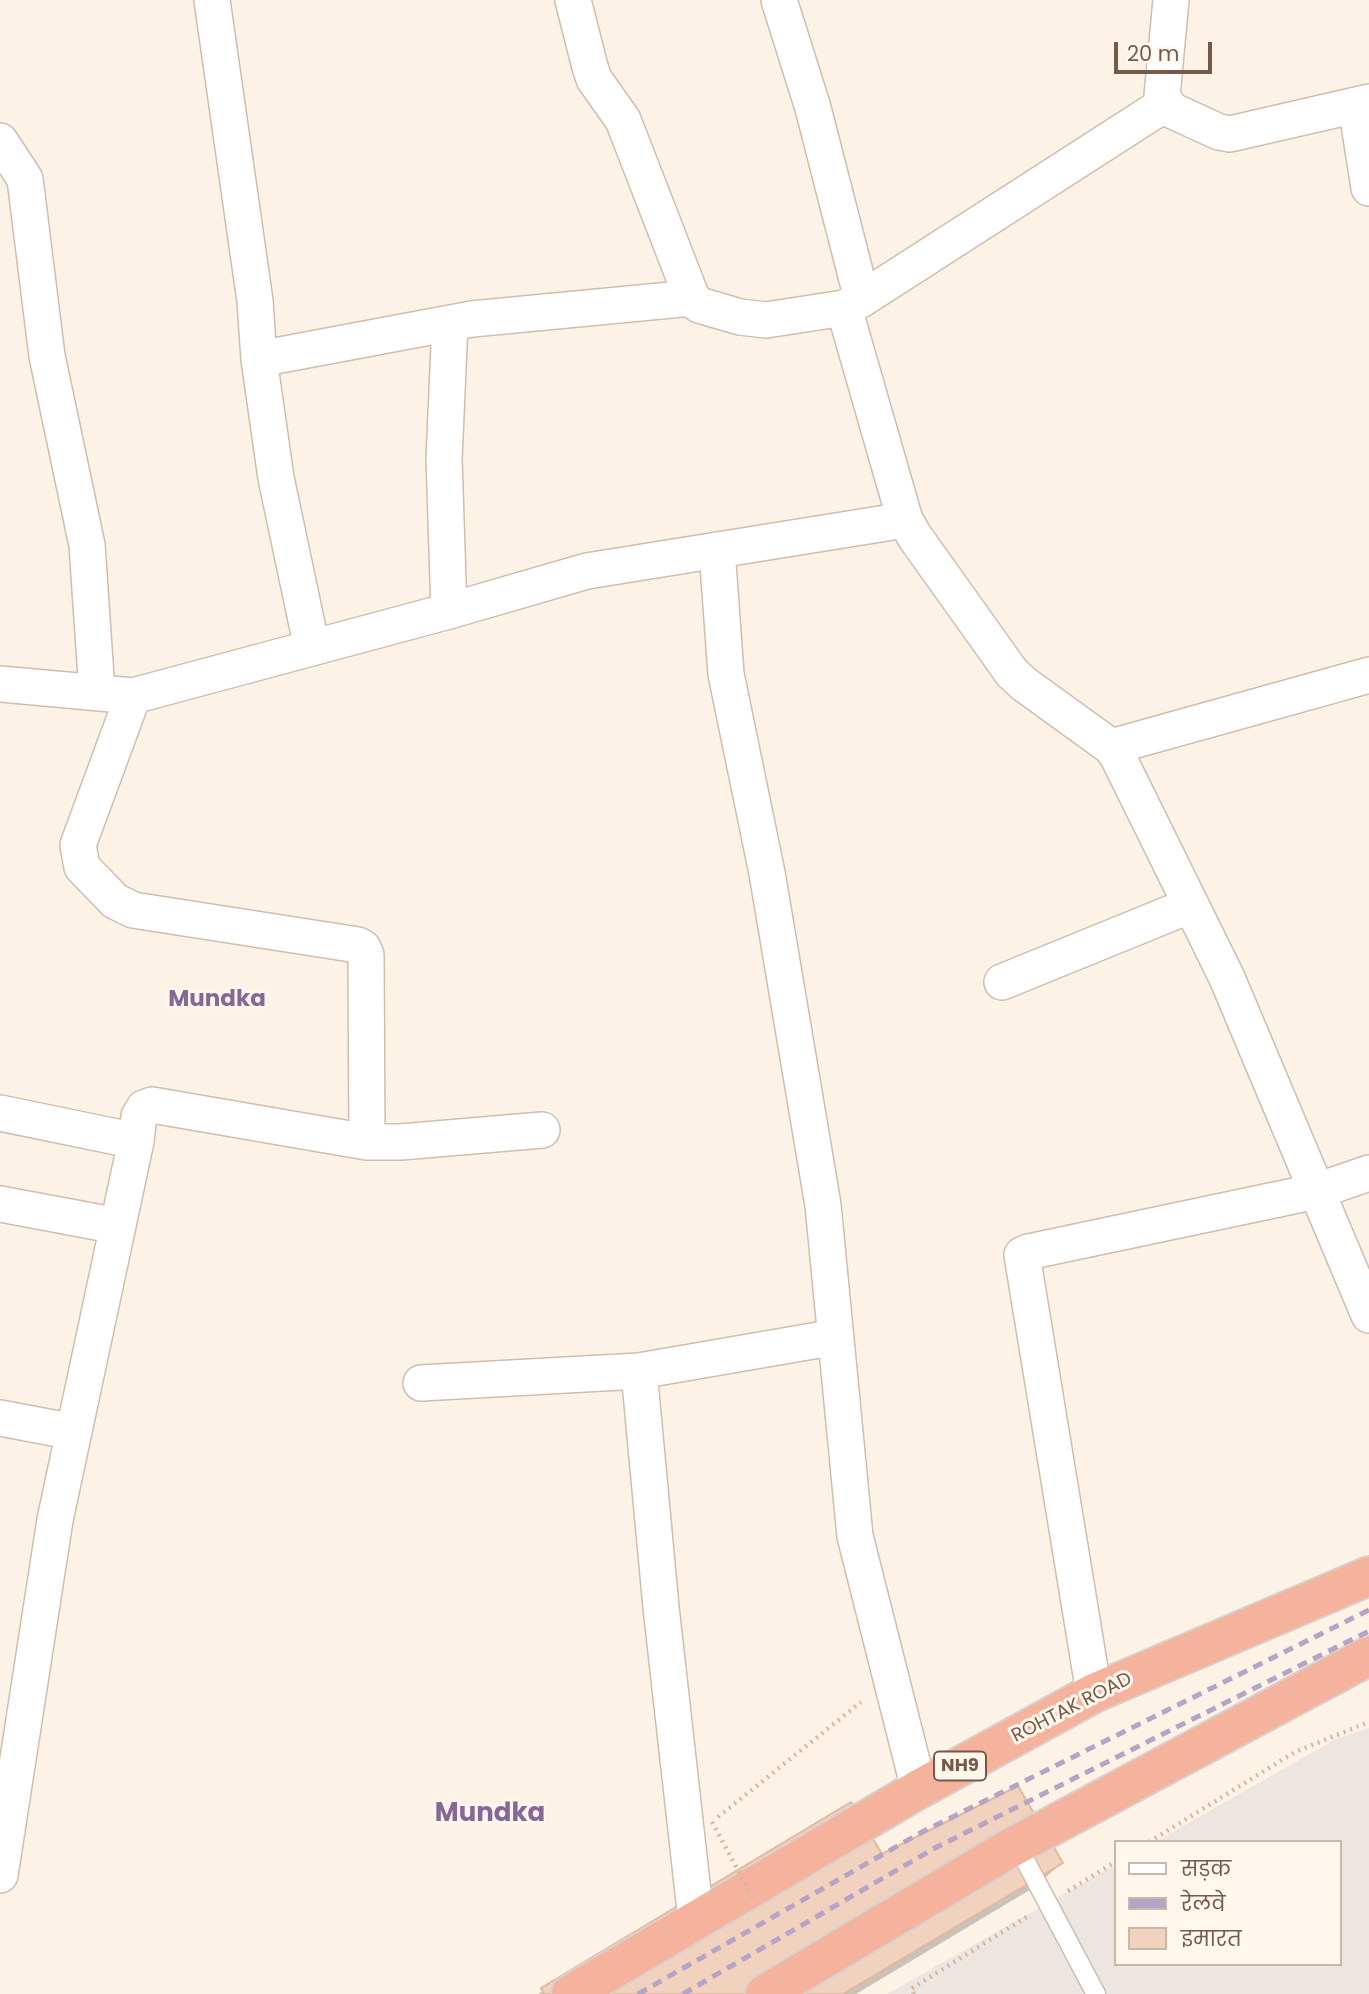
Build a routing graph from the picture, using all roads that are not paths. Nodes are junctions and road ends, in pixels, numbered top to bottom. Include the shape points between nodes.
1 (212, 0) edge
2 (573, 0) edge
3 (779, 0) edge
4 (1171, 0) edge
5 (1165, 104) junction
6 (1363, 104) edge
7 (0, 141) edge
8 (1369, 188) edge
9 (692, 298) junction
10 (853, 303) junction
11 (450, 324) junction
12 (260, 359) junction
13 (905, 520) junction
14 (717, 550) junction
15 (449, 611) junction
16 (312, 648) junction
17 (1369, 675) edge
18 (0, 684) edge
19 (97, 692) junction
20 (133, 696) junction
21 (1111, 747) junction
22 (1191, 905) junction
23 (1002, 982) dead end
24 (0, 1113) edge
25 (542, 1130) dead end
26 (136, 1140) junction
27 (367, 1142) junction
28 (1369, 1173) edge
29 (1317, 1191) junction
30 (0, 1205) edge
31 (118, 1226) junction
32 (1369, 1315) edge
33 (836, 1337) junction
34 (639, 1371) junction
35 (421, 1382) dead end
36 (0, 1418) edge
37 (74, 1433) junction
38 (1369, 1576) edge
39 (1369, 1656) edge
40 (1094, 1693) junction
41 (919, 1789) junction
42 (6, 1792) edge
43 (1027, 1864) dead end
44 (0, 1875) edge
45 (696, 1919) junction
46 (571, 1994) edge
47 (765, 1994) edge
48 (1096, 1994) edge

1 - 12 street
2 - 9 street via 594,79 624,120
3 - 10 street via 813,108
4 - 5 street
5 - 6 street via 1230,134
5 - 10 street
6 - 8 street
7 - 19 street via 25,179 47,356 87,545
9 - 10 street via 709,308 766,320
9 - 11 street
10 - 13 street
11 - 12 street
11 - 15 street via 444,459
12 - 16 street via 276,478
13 - 14 street
13 - 21 street via 1012,673
14 - 15 street via 587,571
14 - 33 street via 726,674 767,873 823,1205
15 - 16 street
16 - 20 street
17 - 21 street
18 - 19 street
19 - 20 street
20 - 27 street via 78,845 82,867 115,901 133,910 363,948
21 - 22 street
22 - 23 street
22 - 29 street via 1227,978
24 - 26 street
25 - 27 street
26 - 27 street via 139,1116 152,1105
26 - 31 street
28 - 29 street
29 - 32 street
29 - 40 street via 1022,1255
30 - 31 street
31 - 37 street
33 - 34 street
33 - 41 street via 855,1536
34 - 35 street
34 - 45 street
36 - 37 street
37 - 42 street
38 - 40 highway, ROHTAK ROAD / NH9
39 - 47 highway via 1006,1852
40 - 41 highway, ROHTAK ROAD / NH9
41 - 45 highway, ROHTAK ROAD / NH9
42 - 44 street
43 - 48 lane
45 - 46 highway, ROHTAK ROAD / NH9

